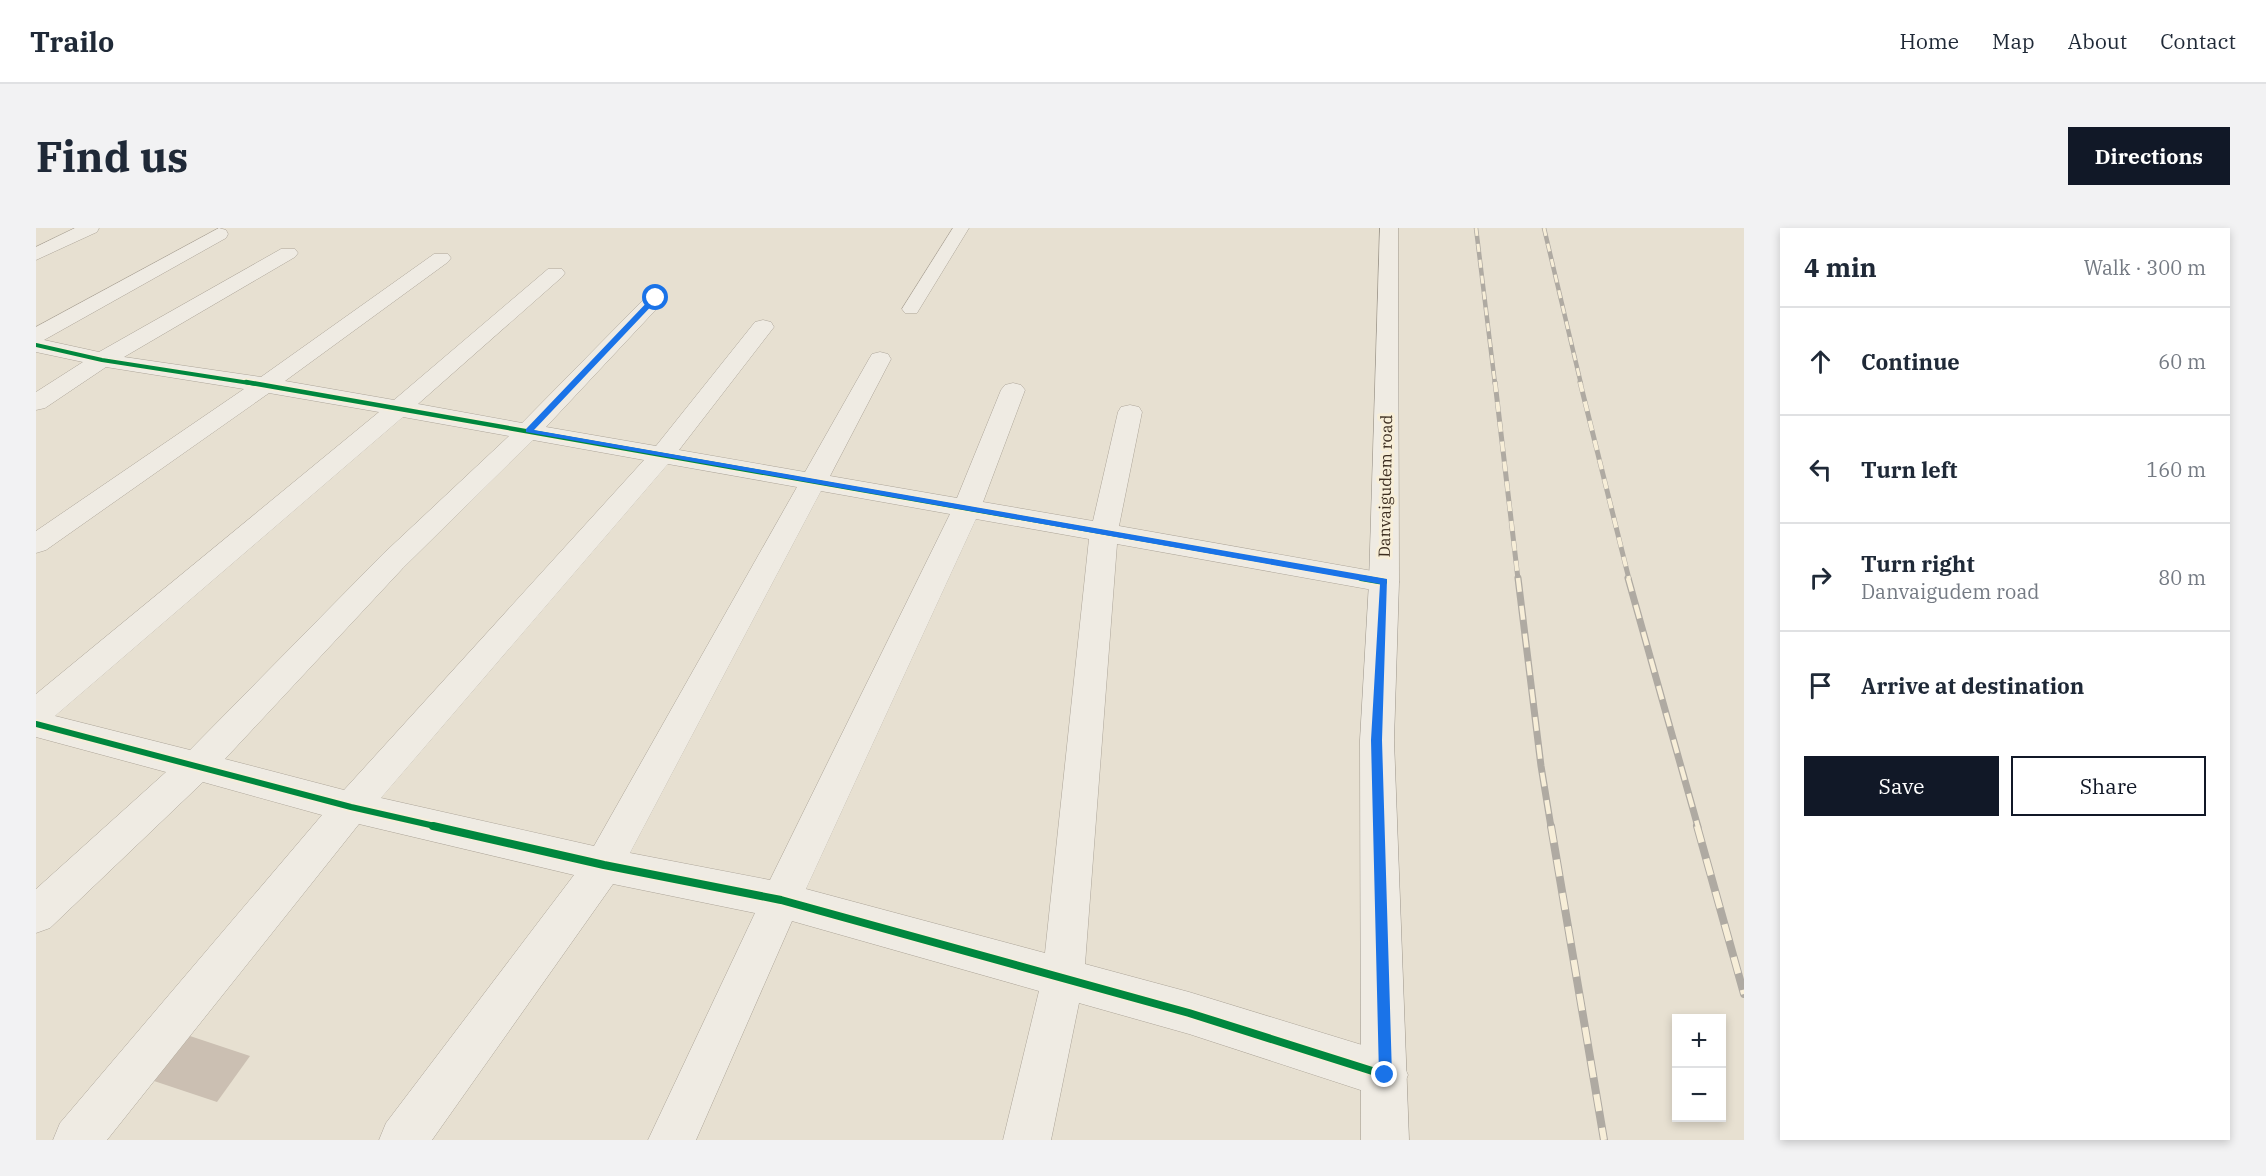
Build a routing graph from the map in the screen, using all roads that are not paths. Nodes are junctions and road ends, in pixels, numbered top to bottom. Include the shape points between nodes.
1 (90, 228) edge
2 (961, 228) edge
3 (1389, 228) edge
4 (219, 234) dead end
5 (288, 253) dead end
6 (36, 254) edge
7 (441, 258) dead end
8 (555, 273) dead end
9 (656, 298) dead end
10 (911, 309) dead end
11 (763, 327) dead end
12 (36, 336) edge
13 (36, 345) edge
14 (880, 359) dead end
15 (102, 360) junction
16 (265, 384) junction
17 (1014, 390) dead end
18 (36, 403) edge
19 (399, 408) junction
20 (1130, 412) dead end
21 (528, 431) junction
22 (662, 455) junction
23 (813, 481) junction
24 (967, 508) junction
25 (1104, 533) junction
26 (36, 544) edge
27 (1384, 582) junction
28 (36, 713) edge
29 (36, 724) edge
30 (196, 767) junction
31 (351, 807) junction
32 (604, 865) junction
33 (781, 900) junction
34 (36, 915) edge
35 (1063, 978) junction
36 (1385, 1075) junction
37 (77, 1140) edge
38 (403, 1140) edge
39 (672, 1140) edge
40 (1027, 1140) edge
41 (1385, 1140) edge

1 - 6 street
2 - 10 lane
3 - 27 street, Danvaigudem road
4 - 12 street
5 - 15 street
7 - 16 street
8 - 19 street
9 - 21 street
11 - 22 street
13 - 15 street
14 - 23 street
15 - 16 street
15 - 18 street
16 - 19 street
16 - 26 street
17 - 24 street
19 - 21 street
19 - 28 street
20 - 25 street
21 - 22 street
21 - 30 street via 393,561
22 - 23 street
22 - 31 street
23 - 24 street
23 - 32 street
24 - 25 street
24 - 33 street
25 - 27 street
25 - 35 street
27 - 36 street, Danvaigudem road via 1377,740
29 - 30 street
30 - 31 street
30 - 34 street
31 - 32 street
31 - 37 street
32 - 33 street
32 - 38 street
33 - 35 street
33 - 39 street
35 - 36 street via 1189,1012
35 - 40 street
36 - 41 street, Danvaigudem road

